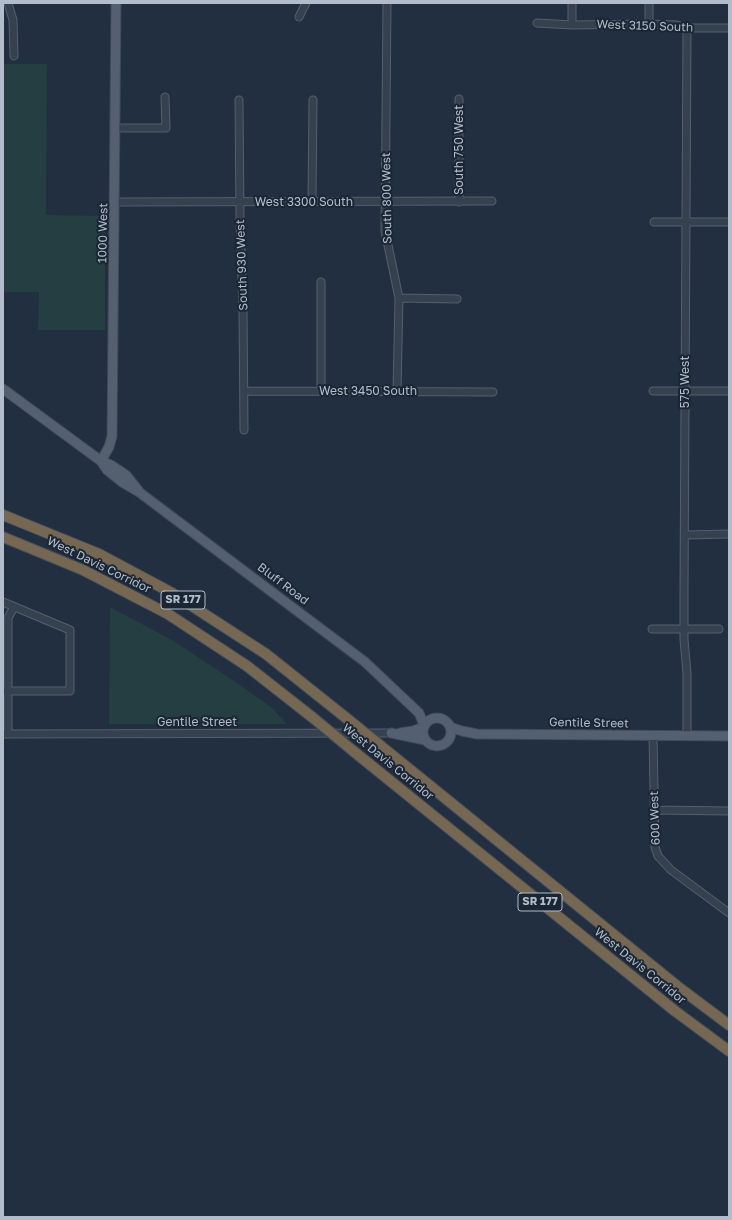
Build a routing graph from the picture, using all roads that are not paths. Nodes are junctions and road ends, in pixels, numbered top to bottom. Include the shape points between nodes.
1 (8, 3) edge
2 (116, 3) edge
3 (306, 3) edge
4 (387, 3) edge
5 (572, 3) edge
6 (649, 3) edge
7 (299, 17) dead end
8 (537, 23) dead end
9 (649, 24) junction
10 (572, 25) junction
11 (687, 28) junction
12 (729, 28) edge
13 (14, 56) dead end
14 (165, 97) dead end
15 (459, 99) dead end
16 (239, 100) dead end
17 (313, 100) dead end
18 (115, 128) junction
19 (312, 201) junction
20 (492, 201) dead end
21 (116, 202) junction
22 (385, 202) junction
23 (459, 202) junction
24 (241, 203) junction
25 (654, 222) dead end
26 (685, 222) junction
27 (729, 222) edge
28 (321, 282) dead end
29 (399, 298) junction
30 (457, 299) dead end
31 (3, 389) edge
32 (244, 391) junction
33 (321, 391) junction
34 (397, 391) junction
35 (653, 391) dead end
36 (685, 391) junction
37 (729, 391) edge
38 (493, 392) dead end
39 (244, 430) dead end
40 (101, 461) junction
41 (3, 515) edge
42 (729, 534) edge
43 (685, 535) junction
44 (3, 537) edge
45 (3, 602) edge
46 (14, 607) junction
47 (652, 629) dead end
48 (684, 629) junction
49 (719, 629) dead end
50 (6, 691) edge
51 (407, 701) junction
52 (437, 718) junction
53 (424, 726) junction
54 (450, 727) junction
55 (5, 734) edge
56 (391, 734) junction
57 (477, 734) junction
58 (653, 736) junction
59 (687, 736) junction
60 (729, 736) edge
61 (425, 740) junction
62 (446, 742) junction
63 (654, 810) junction
64 (729, 811) edge
65 (729, 913) edge
66 (729, 1025) edge
67 (729, 1051) edge

1 - 13 street via 13,20
2 - 18 main road, 1000 West
3 - 7 street
4 - 22 street, South 800 West
5 - 10 street
6 - 9 street
8 - 10 street, West 3150 South
9 - 10 street, West 3150 South
9 - 11 street, West 3150 South
11 - 12 street, West 3150 South
11 - 26 street, 575 West
14 - 18 street via 166,128
15 - 23 street, South 750 West
16 - 24 street, South 930 West
17 - 19 street
18 - 21 main road, 1000 West
19 - 22 street, West 3300 South
19 - 24 street, West 3300 South
20 - 23 street, West 3300 South
21 - 24 street, West 3300 South
21 - 40 main road, 1000 West via 112,436
22 - 23 street, West 3300 South
22 - 29 street, South 800 West via 388,252
24 - 32 street, South 930 West
25 - 26 street
26 - 27 street
26 - 36 street, 575 West
28 - 33 street
29 - 30 street
29 - 34 street, South 800 West
31 - 40 main road, Bluff Road
32 - 33 street, West 3450 South
32 - 39 street, South 930 West
33 - 34 street, West 3450 South
34 - 38 street, West 3450 South
35 - 36 street
36 - 37 street
36 - 43 street, 575 West
40 - 51 main road, Bluff Road via 111,464 126,475 139,492 352,651
41 - 66 highway, West Davis Corridor / SR 177, bridge via 99,554 172,593 266,654 677,986
42 - 43 street
43 - 48 street, 575 West
44 - 67 highway, West Davis Corridor / SR 177, bridge via 83,570 168,614 247,666
45 - 46 street
46 - 50 street via 8,618
46 - 50 street via 70,630 70,691
47 - 48 street
48 - 49 street
48 - 59 street, 575 West
50 - 55 street
51 - 52 main road, Bluff Road
51 - 53 main road, Bluff Road via 420,713
52 - 53 main road via 430,719
52 - 54 main road via 446,721
53 - 56 main road, Gentile Street via 405,733
53 - 61 main road
54 - 57 main road, Gentile Street
54 - 62 main road via 451,734
55 - 56 street, Gentile Street
56 - 61 main road, Gentile Street
57 - 58 main road, Gentile Street
57 - 62 main road via 465,735
58 - 59 main road, Gentile Street
58 - 63 street, 600 West
59 - 60 main road, Gentile Street
61 - 62 main road via 436,746
63 - 64 street
63 - 65 street, 600 West via 655,847 658,856 671,870

